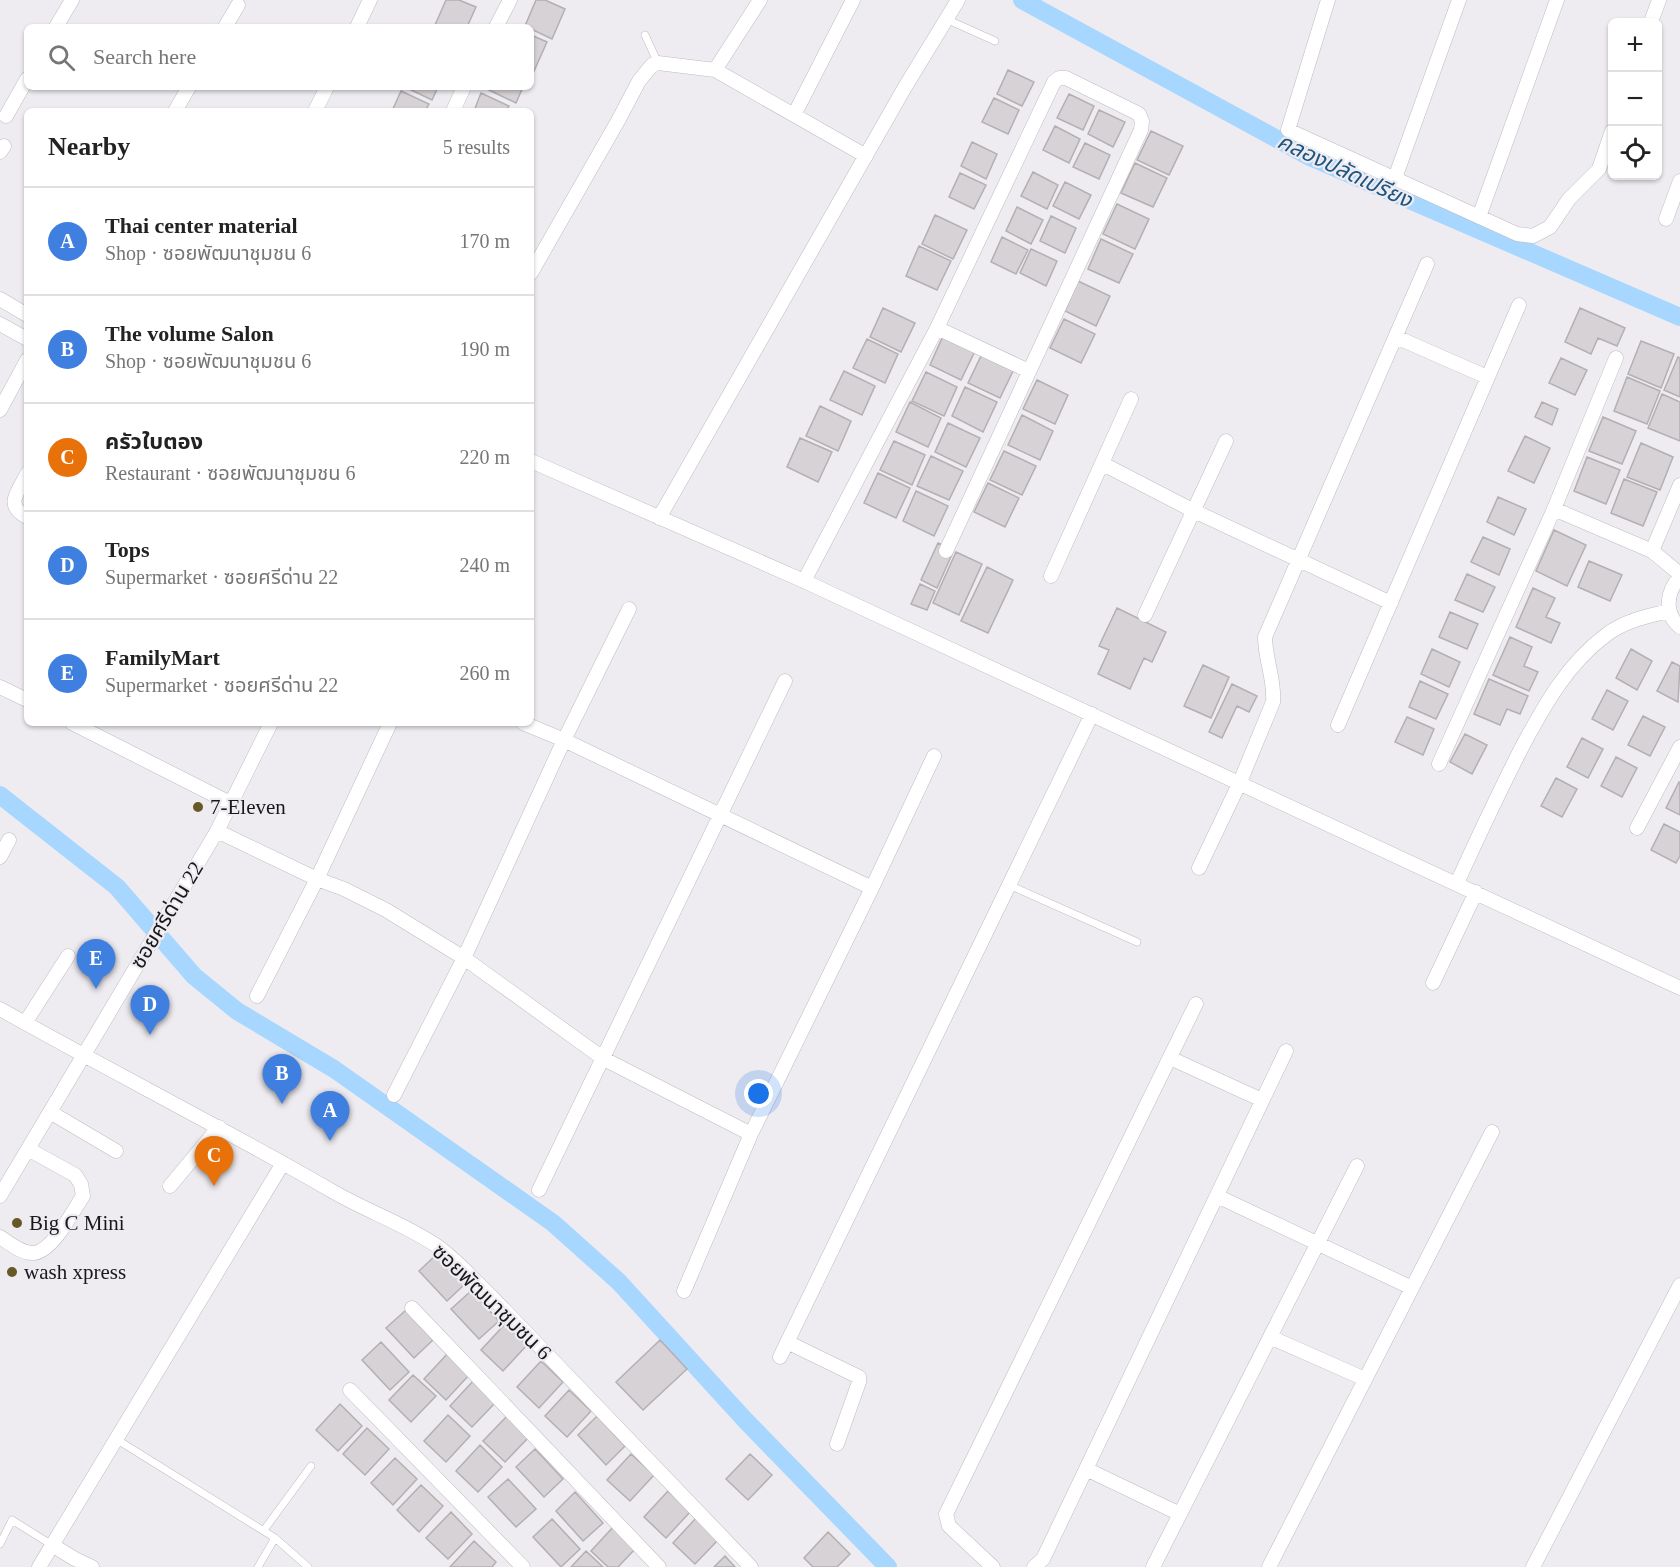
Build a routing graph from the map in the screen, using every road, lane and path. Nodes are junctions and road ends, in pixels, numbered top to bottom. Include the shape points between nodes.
1 (72, 0) edge
2 (370, 0) edge
3 (510, 0) edge
4 (760, 0) edge
5 (853, 0) edge
6 (958, 0) edge
7 (1328, 0) edge
8 (1459, 0) edge
9 (1557, 0) edge
10 (1659, 0) edge
11 (238, 5) dead end
12 (1652, 18) edge
13 (946, 19) junction
14 (58, 24) edge
15 (227, 24) edge
16 (358, 24) edge
17 (498, 24) edge
18 (645, 35) dead end
19 (995, 41) dead end
20 (658, 63) junction
21 (715, 70) junction
22 (24, 84) edge
23 (187, 90) edge
24 (326, 90) edge
25 (463, 90) edge
26 (177, 108) edge
27 (316, 108) edge
28 (454, 108) edge
29 (794, 115) junction
30 (6, 116) dead end
31 (1608, 143) edge
32 (866, 156) junction
33 (1395, 178) junction
34 (1680, 181) edge
35 (1479, 217) junction
36 (1666, 219) dead end
37 (1427, 264) dead end
38 (534, 268) edge
39 (0, 299) edge
40 (1519, 305) dead end
41 (24, 313) edge
42 (0, 324) edge
43 (937, 328) junction
44 (24, 337) edge
45 (1396, 337) junction
46 (1616, 358) dead end
47 (24, 366) edge
48 (1029, 371) junction
49 (1487, 377) junction
50 (1131, 399) dead end
51 (0, 410) edge
52 (1226, 441) dead end
53 (534, 462) edge
54 (1103, 464) junction
55 (24, 480) edge
56 (1680, 485) edge
57 (1554, 509) junction
58 (1194, 511) junction
59 (24, 516) edge
60 (659, 518) junction
61 (946, 550) dead end
62 (1652, 551) junction
63 (1297, 560) junction
64 (1680, 575) edge
65 (1052, 576) dead end
66 (804, 581) junction
67 (1391, 603) junction
68 (629, 609) dead end
69 (1669, 611) junction
70 (1145, 615) dead end
71 (1680, 627) edge
72 (785, 681) dead end
73 (0, 687) edge
74 (24, 699) edge
75 (1092, 714) junction
76 (1338, 725) dead end
77 (78, 726) edge
78 (269, 726) edge
79 (389, 726) edge
80 (530, 726) edge
81 (564, 740) junction
82 (1680, 747) edge
83 (934, 756) dead end
84 (1439, 764) dead end
85 (1240, 782) junction
86 (230, 803) junction
87 (719, 814) junction
88 (1637, 828) dead end
89 (217, 831) junction
90 (9, 840) dead end
91 (0, 857) edge
92 (1199, 868) dead end
93 (317, 879) junction
94 (1456, 883) junction
95 (1009, 885) junction
96 (872, 888) junction
97 (1476, 892) junction
98 (1137, 942) dead end
99 (68, 956) dead end
100 (464, 958) junction
101 (1433, 983) dead end
102 (1680, 988) edge
103 (257, 996) dead end
104 (1196, 1004) dead end
105 (0, 1009) edge
106 (25, 1023) junction
107 (1286, 1051) dead end
108 (84, 1056) junction
109 (1170, 1058) junction
110 (604, 1059) junction
111 (394, 1095) dead end
112 (1262, 1100) junction
113 (50, 1112) junction
114 (219, 1127) junction
115 (1492, 1132) dead end
116 (751, 1134) junction
117 (28, 1149) junction
118 (116, 1150) dead end
119 (283, 1163) junction
120 (1358, 1166) dead end
121 (170, 1185) dead end
122 (539, 1190) dead end
123 (0, 1196) edge
124 (1217, 1196) junction
125 (0, 1237) edge
126 (1318, 1243) junction
127 (1680, 1285) edge
128 (1412, 1288) junction
129 (684, 1291) dead end
130 (412, 1308) dead end
131 (1270, 1337) junction
132 (787, 1342) junction
133 (780, 1357) dead end
134 (1365, 1379) junction
135 (350, 1390) dead end
136 (116, 1438) junction
137 (837, 1444) dead end
138 (310, 1466) dead end
139 (1086, 1469) junction
140 (1180, 1514) junction
141 (264, 1530) junction
142 (275, 1538) junction
143 (0, 1544) edge
144 (52, 1545) junction
145 (39, 1567) edge
146 (92, 1567) edge
147 (258, 1567) edge
148 (308, 1567) edge
149 (523, 1567) edge
150 (659, 1567) edge
151 (751, 1567) edge
152 (993, 1567) edge
153 (1034, 1567) edge
154 (1153, 1567) edge
155 (1269, 1567) edge
156 (1533, 1567) edge

1 - 14 street
2 - 16 street
3 - 17 street
4 - 21 street
5 - 29 street
6 - 13 street
7 - 33 street via 1288,130
8 - 33 street
9 - 35 street
10 - 12 street
11 - 15 street
13 - 19 lane
13 - 32 street
18 - 20 lane
20 - 21 street
20 - 38 street via 639,81
21 - 29 street
22 - 30 street
23 - 26 street
24 - 27 street
25 - 28 street
29 - 32 street
31 - 35 street via 1599,169 1569,199 1550,227 1533,236 1517,234
32 - 60 street
33 - 35 street
34 - 36 street
37 - 45 street
39 - 41 street
40 - 49 street
42 - 44 street
43 - 48 street
43 - 48 street via 1054,82 1066,78 1139,114 1141,130
43 - 66 street
45 - 49 street
45 - 63 street
46 - 57 street
47 - 51 street
48 - 61 street
49 - 67 street
50 - 54 street
52 - 58 street
53 - 60 street
54 - 58 street
54 - 65 street
55 - 59 street via 14,506
56 - 62 street
57 - 62 street
57 - 84 street
58 - 63 street
58 - 70 street
60 - 66 street
62 - 64 street
63 - 67 street
63 - 85 street via 1265,637 1273,702
64 - 69 street via 1668,598
66 - 75 street
67 - 76 street
68 - 81 street
69 - 71 street
69 - 94 street via 1637,619 1607,634 1579,657 1551,694
72 - 87 street
73 - 74 street
75 - 85 street
75 - 95 street
77 - 86 street
78 - 86 street, ซอยศรีด่าน 22
79 - 93 street
80 - 81 street
81 - 87 street
81 - 100 street
82 - 88 street
83 - 96 street
85 - 92 street
85 - 94 street
86 - 89 street, ซอยศรีด่าน 22
87 - 96 street
87 - 110 street
89 - 93 street
89 - 108 street, ซอยศรีด่าน 22
90 - 91 street
93 - 100 street via 386,910
93 - 103 street
94 - 97 street
95 - 98 lane
95 - 132 street
96 - 116 street
97 - 101 street
97 - 102 street
99 - 106 street
100 - 110 street
100 - 111 street
104 - 109 street
105 - 106 street, ซอยพัฒนาชุมชน 6
106 - 108 street, ซอยพัฒนาชุมชน 6
107 - 112 street
108 - 113 street, ซอยศรีด่าน 22
108 - 114 street, ซอยพัฒนาชุมชน 6
109 - 112 street
109 - 152 street via 945,1514 949,1526
110 - 116 street
110 - 122 street
112 - 124 street
113 - 117 street, ซอยศรีด่าน 22
113 - 118 street
114 - 119 street, ซอยพัฒนาชุมชน 6
114 - 121 street
115 - 128 street
116 - 129 street
117 - 123 street, ซอยศรีด่าน 22
117 - 125 street via 75,1175 83,1196 50,1245 34,1253
119 - 136 street
119 - 151 street, ซอยพัฒนาชุมชน 6 via 451,1256
120 - 126 street
124 - 126 street
124 - 139 street
126 - 128 street
126 - 131 street
127 - 156 street
128 - 134 street
130 - 150 street
131 - 134 street
131 - 140 street
132 - 133 street
132 - 137 street via 859,1377
134 - 155 street
135 - 149 street
136 - 141 lane
136 - 144 street
138 - 141 lane
139 - 140 street
139 - 153 street via 1043,1559
140 - 154 street
141 - 142 lane
142 - 147 lane
142 - 148 lane
143 - 144 lane via 12,1520
144 - 145 street
144 - 146 street

